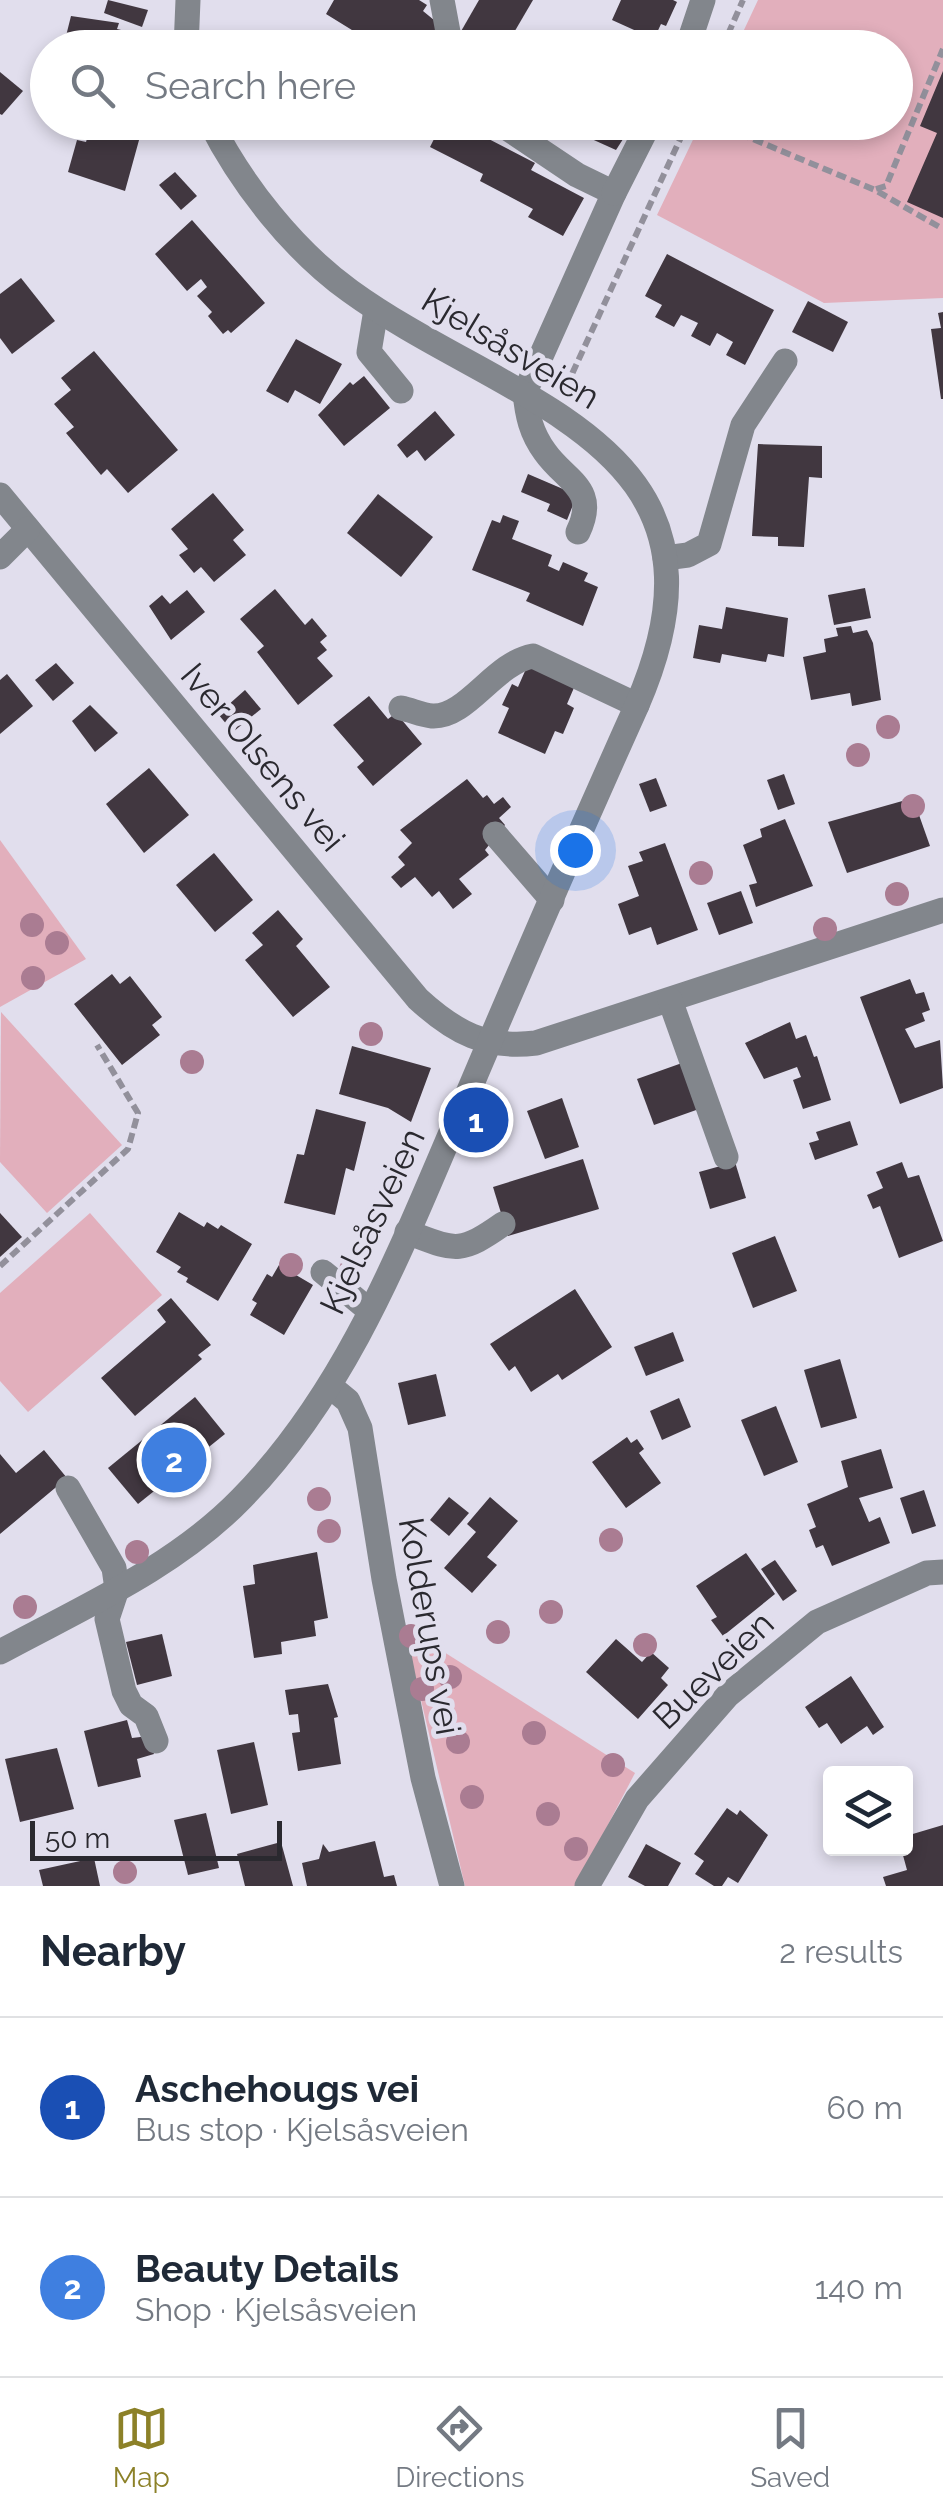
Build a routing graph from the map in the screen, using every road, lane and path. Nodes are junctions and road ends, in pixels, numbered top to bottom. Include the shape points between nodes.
1 (188, 0) edge
2 (442, 0) edge
3 (703, 0) edge
4 (744, 0) edge
5 (187, 30) edge
6 (447, 30) edge
7 (693, 30) edge
8 (730, 30) edge
9 (943, 49) edge
10 (913, 121) edge
11 (222, 140) edge
12 (525, 140) edge
13 (641, 140) edge
14 (680, 140) edge
15 (755, 140) edge
16 (905, 140) edge
17 (874, 190) junction
18 (614, 193) junction
19 (943, 229) edge
20 (376, 310) junction
21 (785, 361) dead end
22 (565, 388) dead end
23 (401, 391) dead end
24 (525, 392) junction
25 (0, 495) edge
26 (28, 529) junction
27 (578, 532) dead end
28 (0, 557) edge
29 (665, 558) junction
30 (638, 705) junction
31 (401, 708) dead end
32 (495, 834) dead end
33 (552, 900) junction
34 (943, 910) edge
35 (670, 1000) junction
36 (489, 1044) junction
37 (97, 1046) dead end
38 (726, 1157) dead end
39 (502, 1224) dead end
40 (407, 1232) junction
41 (0, 1266) edge
42 (323, 1272) dead end
43 (370, 1311) junction
44 (330, 1387) junction
45 (68, 1488) dead end
46 (943, 1572) edge
47 (117, 1589) junction
48 (0, 1652) edge
49 (156, 1741) dead end
50 (452, 1886) edge
51 (586, 1886) edge

1 - 5 street
2 - 6 street
3 - 7 street
4 - 8 path
9 - 10 path
11 - 20 street, Kjelsåsveien via 272,215 319,265
12 - 18 street
13 - 18 street
14 - 22 path
15 - 17 path
16 - 17 path via 886,186
17 - 19 path
18 - 24 street
20 - 23 street via 369,352
20 - 24 street, Kjelsåsveien
21 - 29 street via 743,425 709,544 688,556
24 - 27 street via 528,421 546,454 580,486 586,516
24 - 29 street, Kjelsåsveien via 616,459 647,507
25 - 26 street, Iver Olsens vei
26 - 28 street
26 - 36 street, Iver Olsens vei via 418,1000 446,1025
29 - 30 street, Kjelsåsveien via 665,622
30 - 31 street via 533,656 517,659 464,704 435,716
30 - 33 street, Kjelsåsveien
32 - 33 street
33 - 36 street, Kjelsåsveien
34 - 35 street
35 - 36 street via 536,1043
35 - 38 street
36 - 40 street, Kjelsåsveien
37 - 41 path via 138,1113 128,1149
39 - 40 street via 466,1248 445,1248
40 - 43 street, Kjelsåsveien
42 - 43 street
43 - 44 street, Kjelsåsveien
44 - 47 street, Kjelsåsveien via 240,1500 192,1542
44 - 50 street, Kolderups vei via 348,1401 360,1428 419,1760
45 - 47 street via 114,1568
46 - 51 street, Bueveien via 817,1622 728,1695 637,1799
47 - 48 street, Kjelsåsveien
47 - 49 street via 107,1619 124,1692 146,1716

